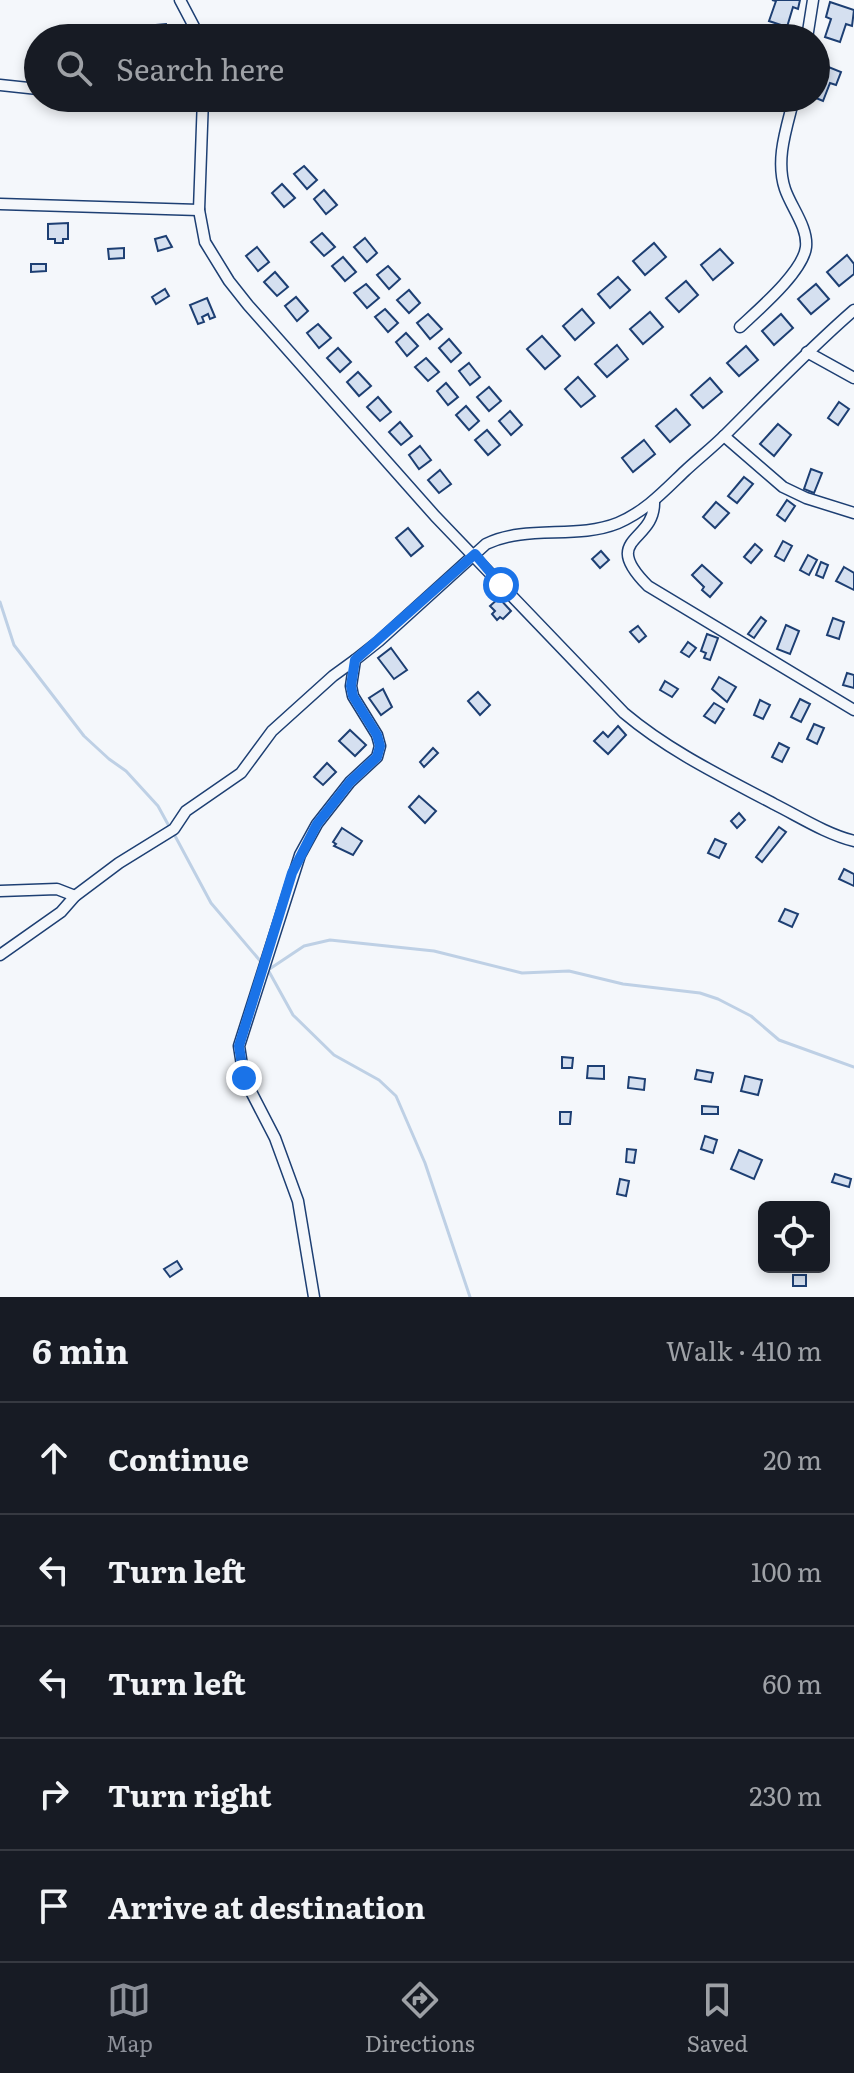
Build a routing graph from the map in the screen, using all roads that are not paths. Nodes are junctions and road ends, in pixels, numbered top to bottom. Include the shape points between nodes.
1 (180, 0) edge
2 (813, 0) edge
3 (193, 24) edge
4 (809, 24) edge
5 (0, 85) edge
6 (24, 88) edge
7 (202, 112) edge
8 (791, 112) edge
9 (0, 204) edge
10 (199, 210) junction
11 (854, 310) edge
12 (740, 327) dead end
13 (807, 352) junction
14 (854, 378) edge
15 (724, 436) junction
16 (654, 502) junction
17 (854, 513) edge
18 (475, 554) junction
19 (355, 660) junction
20 (854, 710) edge
21 (854, 841) edge
22 (0, 891) edge
23 (75, 896) junction
24 (0, 955) edge
25 (314, 1297) edge

1 - 3 street
2 - 4 street
5 - 6 street
7 - 10 street
8 - 12 street via 780,169 806,245 802,260
9 - 10 street
10 - 18 street via 205,242 238,293 402,480
11 - 13 street
13 - 14 street
13 - 15 street
15 - 16 street
15 - 17 street via 783,487
16 - 18 street via 599,529 500,537
16 - 20 street via 654,514 629,549 632,570 648,586
18 - 19 street
18 - 21 street via 578,667 653,737
19 - 23 street via 272,731 241,773 186,811 174,829
19 - 25 street via 353,696 377,735 377,757 317,824 300,855 239,1046 244,1078 275,1138 298,1201
22 - 23 street via 57,889
23 - 24 street

